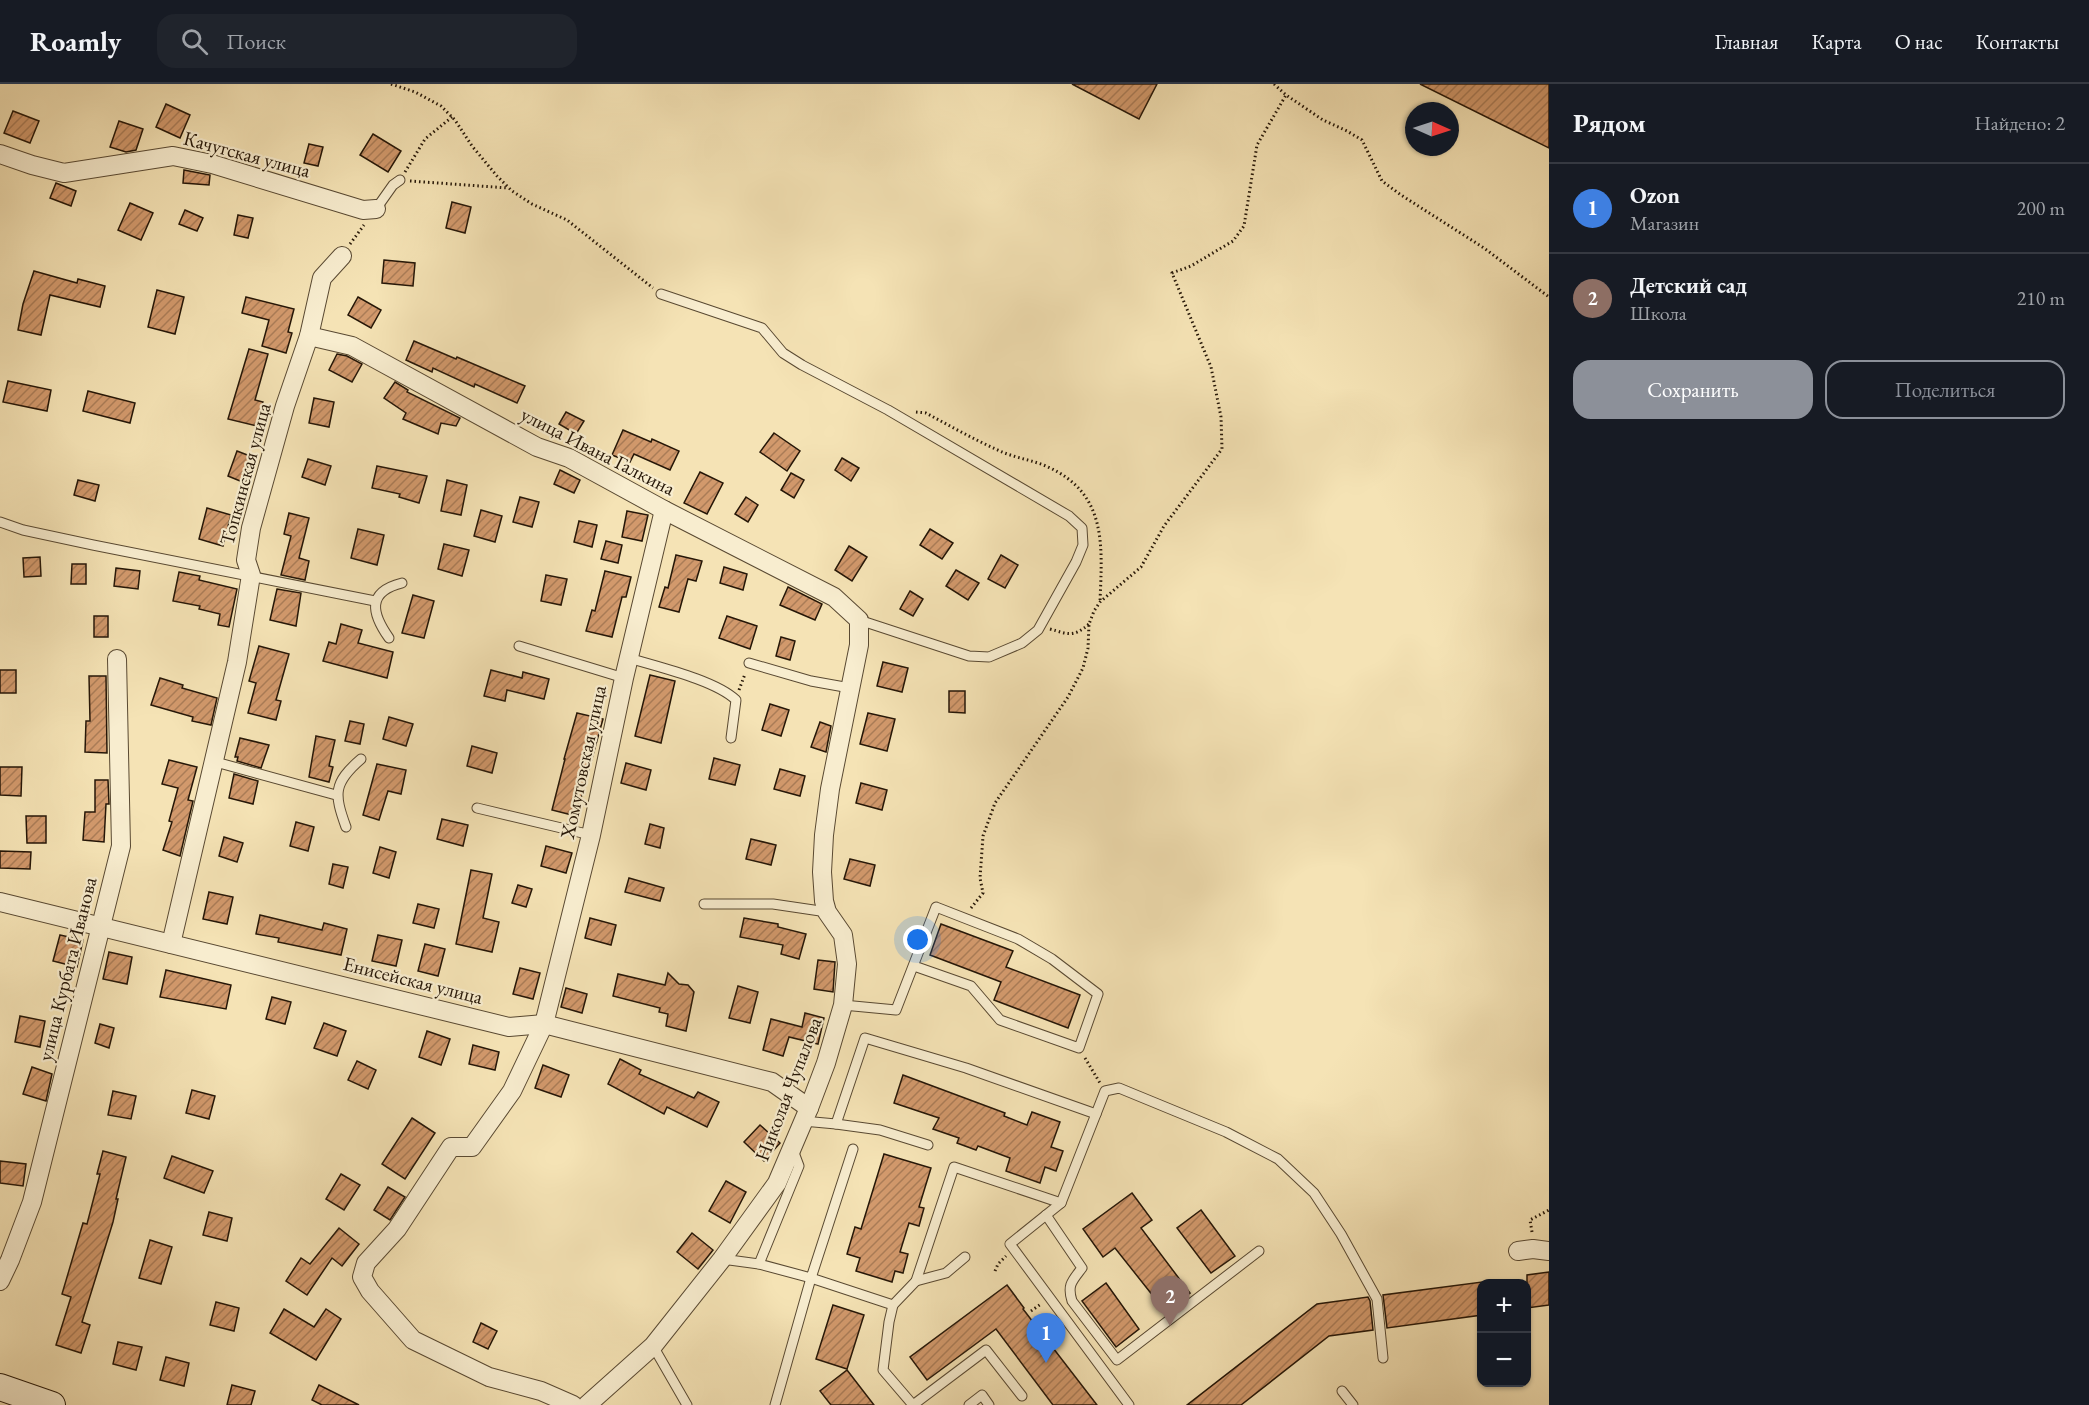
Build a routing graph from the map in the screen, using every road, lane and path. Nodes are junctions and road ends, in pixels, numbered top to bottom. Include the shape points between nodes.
1 (391, 84) edge
2 (1274, 84) edge
3 (1286, 95) junction
4 (452, 117) junction
5 (0, 154) edge
6 (400, 180) junction
7 (509, 188) junction
8 (376, 209) junction
9 (342, 256) joint
10 (661, 294) joint
11 (1549, 297) edge
12 (309, 336) junction
13 (664, 510) junction
14 (0, 522) edge
15 (251, 575) junction
16 (402, 583) dead end
17 (375, 601) junction
18 (859, 620) junction
19 (1089, 624) junction
20 (1038, 630) junction
21 (389, 638) dead end
22 (519, 646) dead end
23 (629, 658) junction
24 (117, 659) dead end
25 (749, 663) joint
26 (624, 678) junction
27 (850, 688) junction
28 (736, 700) junction
29 (731, 738) dead end
30 (361, 759) dead end
31 (212, 761) junction
32 (336, 795) junction
33 (477, 808) dead end
34 (346, 827) dead end
35 (591, 835) junction
36 (0, 902) edge
37 (704, 904) dead end
38 (828, 912) junction
39 (963, 916) junction
40 (102, 927) junction
41 (171, 944) junction
42 (914, 966) junction
43 (843, 1005) junction
44 (544, 1024) junction
45 (1079, 1048) junction
46 (1105, 1091) junction
47 (806, 1114) junction
48 (1096, 1114) junction
49 (836, 1124) junction
50 (928, 1145) dead end
51 (792, 1147) junction
52 (853, 1149) dead end
53 (1061, 1203) junction
54 (1549, 1210) edge
55 (1046, 1215) junction
56 (1014, 1249) junction
57 (1533, 1250) edge
58 (1259, 1251) dead end
59 (964, 1257) dead end
60 (722, 1259) junction
61 (759, 1264) junction
62 (995, 1271) dead end
63 (811, 1278) junction
64 (0, 1281) edge
65 (916, 1281) junction
66 (893, 1305) junction
67 (653, 1346) junction
68 (1383, 1358) dead end
69 (0, 1387) edge
70 (1342, 1391) dead end
71 (1022, 1396) dead end
72 (52, 1405) edge
73 (573, 1405) edge
74 (587, 1405) edge
75 (687, 1405) edge
76 (775, 1405) edge
77 (969, 1405) edge
78 (989, 1405) edge
79 (1129, 1405) edge
80 (1353, 1405) edge

1 - 4 path via 441,106
2 - 3 path
3 - 11 path via 1362,140 1382,181 1484,248
3 - 19 path via 1257,145 1244,226 1233,241 1172,273 1210,367 1221,417 1222,449 1164,526 1141,567 1100,602
4 - 6 path via 425,139
4 - 7 path
5 - 8 street, Качугская улица via 64,173 173,156 363,210
6 - 7 path
6 - 8 lane
7 - 10 path via 567,220
8 - 9 path
9 - 12 street, Топкинская улица via 322,278
10 - 20 lane via 762,328 783,353 802,365 888,410 1076,522 1082,528 1083,545
12 - 13 street, улица Ивана Галкина via 352,346 537,447 569,458
12 - 15 street, Топкинская улица via 250,528 246,560
13 - 18 street, улица Ивана Галкина via 834,597
13 - 23 street, Хомутовская улица
14 - 15 lane via 93,545
15 - 17 lane
15 - 31 street, Топкинская улица via 237,662
16 - 17 lane via 387,589
17 - 21 lane via 377,620
18 - 20 lane via 969,656 989,657 1022,644
18 - 27 street, Николая Чупалова via 859,645
19 - 20 path via 1069,635
19 - 39 path via 1083,668 1068,697 995,803 983,836 983,893
22 - 26 lane
23 - 26 street, Хомутовская улица
23 - 28 lane via 696,680 729,693
24 - 40 street, улица Курбата Иванова via 121,846
25 - 27 lane
25 - 28 path
26 - 35 street, Хомутовская улица
27 - 38 street, Николая Чупалова via 824,836 822,872
28 - 29 lane
30 - 32 lane via 350,768
31 - 32 lane
31 - 41 street, Топкинская улица
32 - 34 lane
33 - 35 lane
35 - 44 street, Хомутовская улица
36 - 40 street, Енисейская улица
37 - 38 lane via 773,904
38 - 43 street, Николая Чупалова via 843,935 848,964
39 - 42 lane via 936,907
39 - 45 lane via 1018,939 1098,994
40 - 41 street, Енисейская улица
40 - 64 street, улица Курбата Иванова via 32,1202
41 - 44 street, Енисейская улица via 509,1028
42 - 43 lane via 896,1010
42 - 45 lane via 971,986 1000,1020
43 - 47 street, Николая Чупалова
44 - 47 street, Енисейская улица via 772,1082
44 - 73 street, Хомутовская улица via 512,1091 472,1147 451,1147 397,1229 366,1263 362,1277 413,1340 489,1377 541,1391
45 - 46 path
46 - 48 lane
46 - 68 lane via 1119,1088 1226,1132 1278,1159 1314,1193 1377,1299
47 - 49 lane
47 - 51 street, Николая Чупалова
48 - 49 lane via 966,1068 865,1038
48 - 53 lane
49 - 50 lane via 880,1130
51 - 60 street, Николая Чупалова via 777,1183
51 - 61 lane via 800,1166
52 - 63 lane
53 - 55 lane
53 - 65 lane via 954,1167
54 - 57 path via 1530,1220
55 - 56 lane via 1010,1244
55 - 58 lane via 1083,1268 1072,1281 1072,1301 1117,1360
56 - 62 path
56 - 79 lane
59 - 65 lane via 946,1274
60 - 61 lane
60 - 67 street, Николая Чупалова
61 - 63 lane
63 - 66 lane
63 - 76 lane
65 - 66 lane
66 - 71 lane via 883,1370 913,1405 986,1350
67 - 74 street, Николая Чупалова
67 - 75 lane
69 - 72 main road
70 - 80 lane
77 - 78 lane via 982,1395

